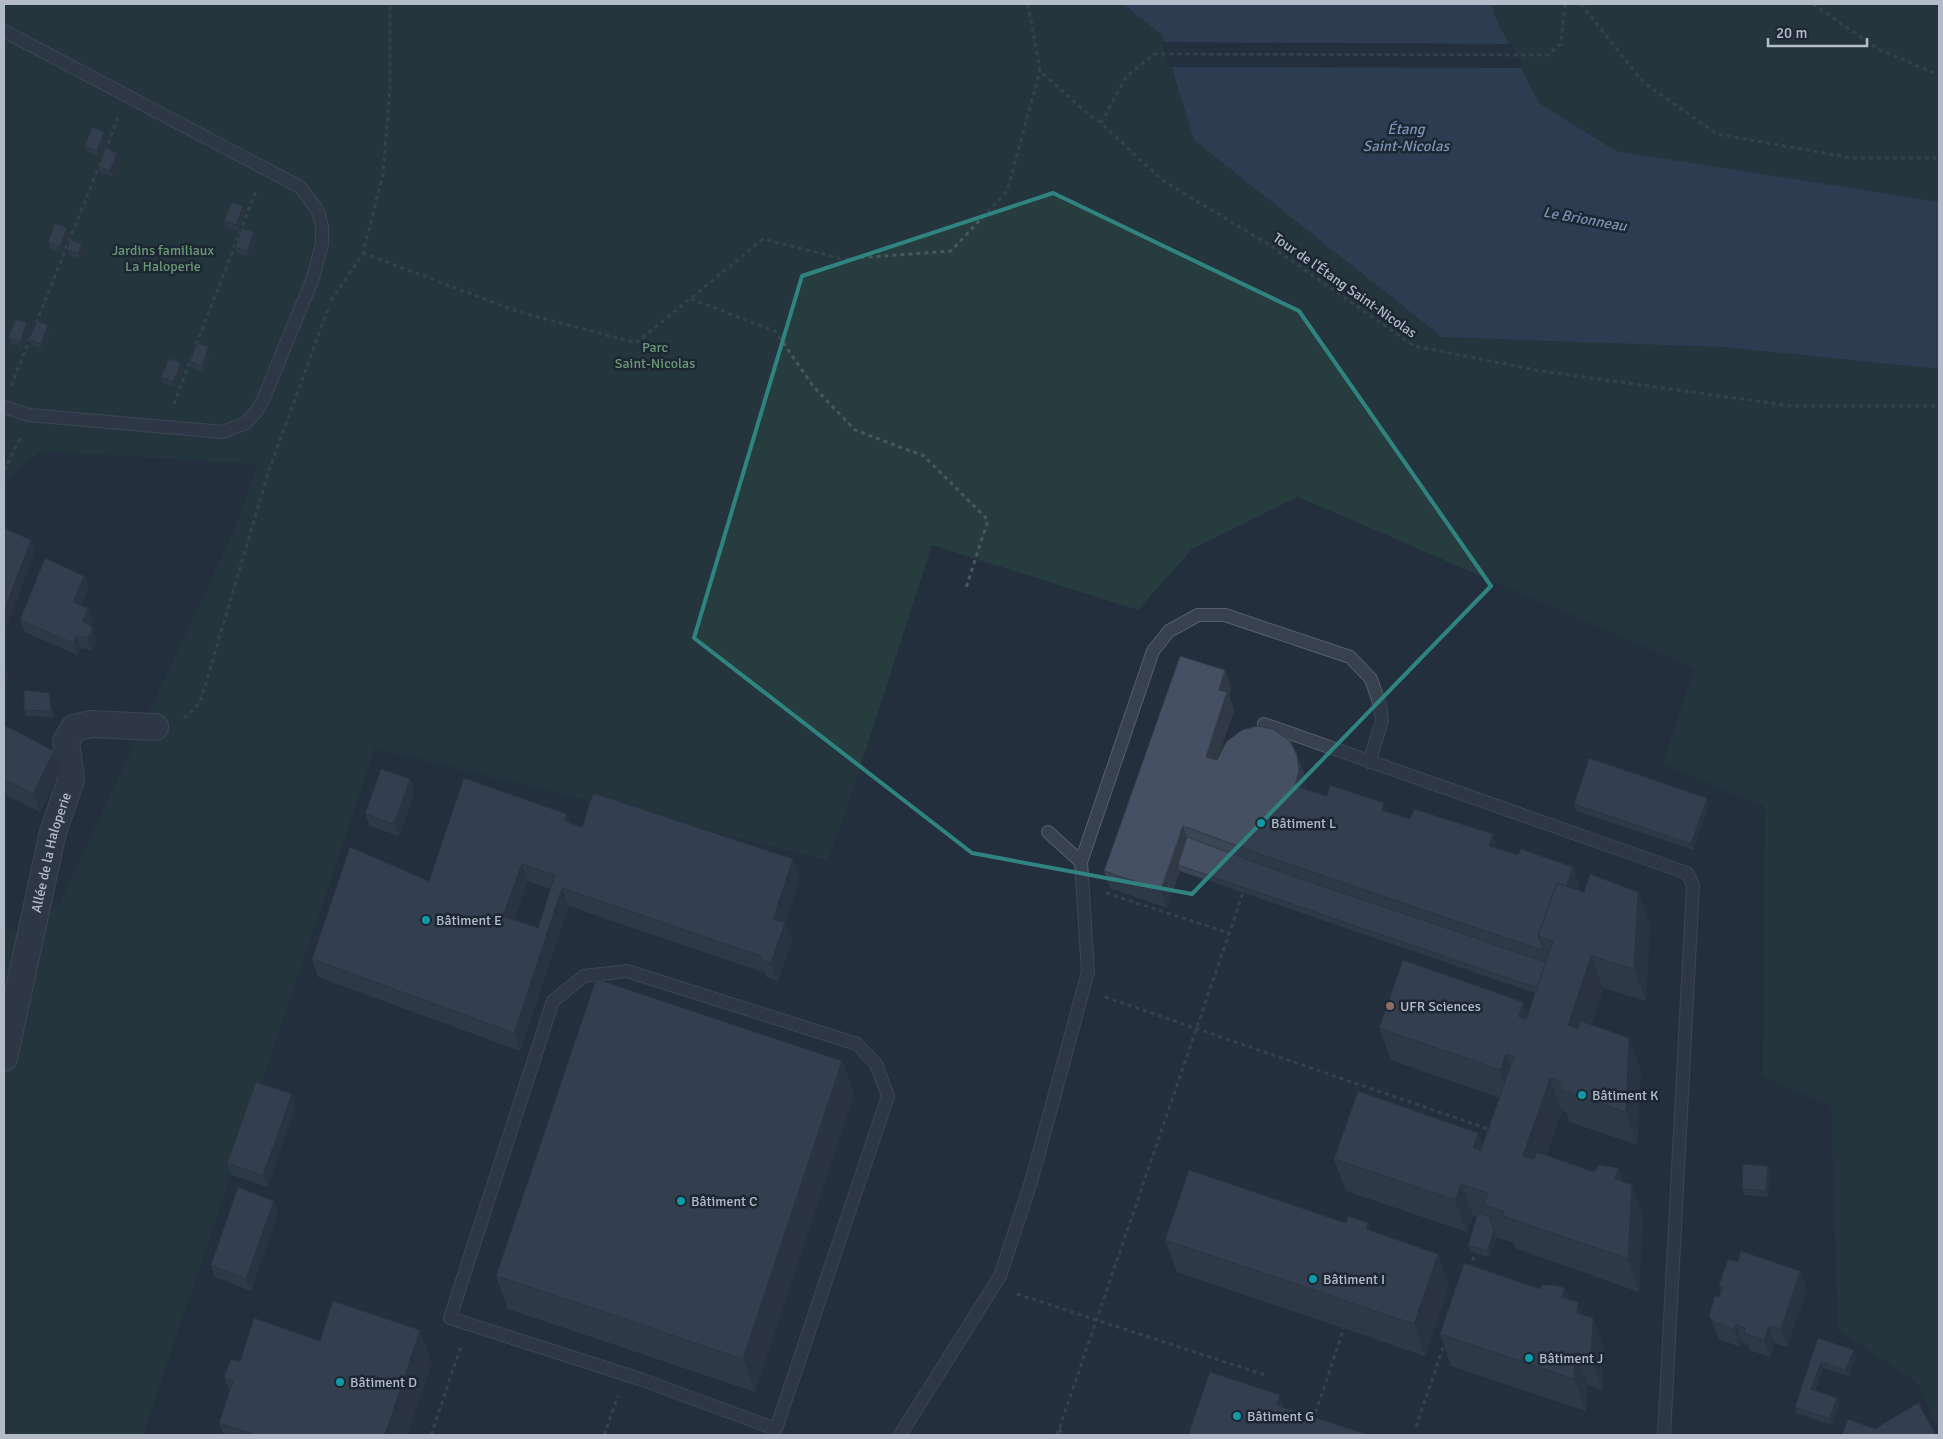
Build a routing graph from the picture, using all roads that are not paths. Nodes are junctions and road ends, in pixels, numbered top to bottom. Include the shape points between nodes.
1 (4, 31) edge
2 (6, 401) edge
3 (1264, 724) dead end
4 (155, 727) road end
5 (1369, 762) junction
6 (1048, 832) dead end
7 (1081, 862) junction
8 (4, 1058) edge
9 (775, 1432) edge
10 (900, 1435) edge
11 (1664, 1435) edge

1 - 2 lane via 300,187 311,198 322,227 322,244 313,278 263,400 251,418 235,429 223,432 164,428 29,415
3 - 5 lane
4 - 8 street, Allée de la Haloperie via 91,724 74,728 66,741 71,780 53,832
5 - 7 lane via 1382,721 1380,705 1371,679 1350,658 1225,615 1198,615 1169,631 1153,651
5 - 11 lane via 1687,872 1693,885
6 - 7 lane
7 - 10 lane via 1088,972 1031,1182 1000,1276
9 - 9 lane via 888,1096 876,1064 857,1044 627,971 584,976 553,1001 450,1318 625,1375

